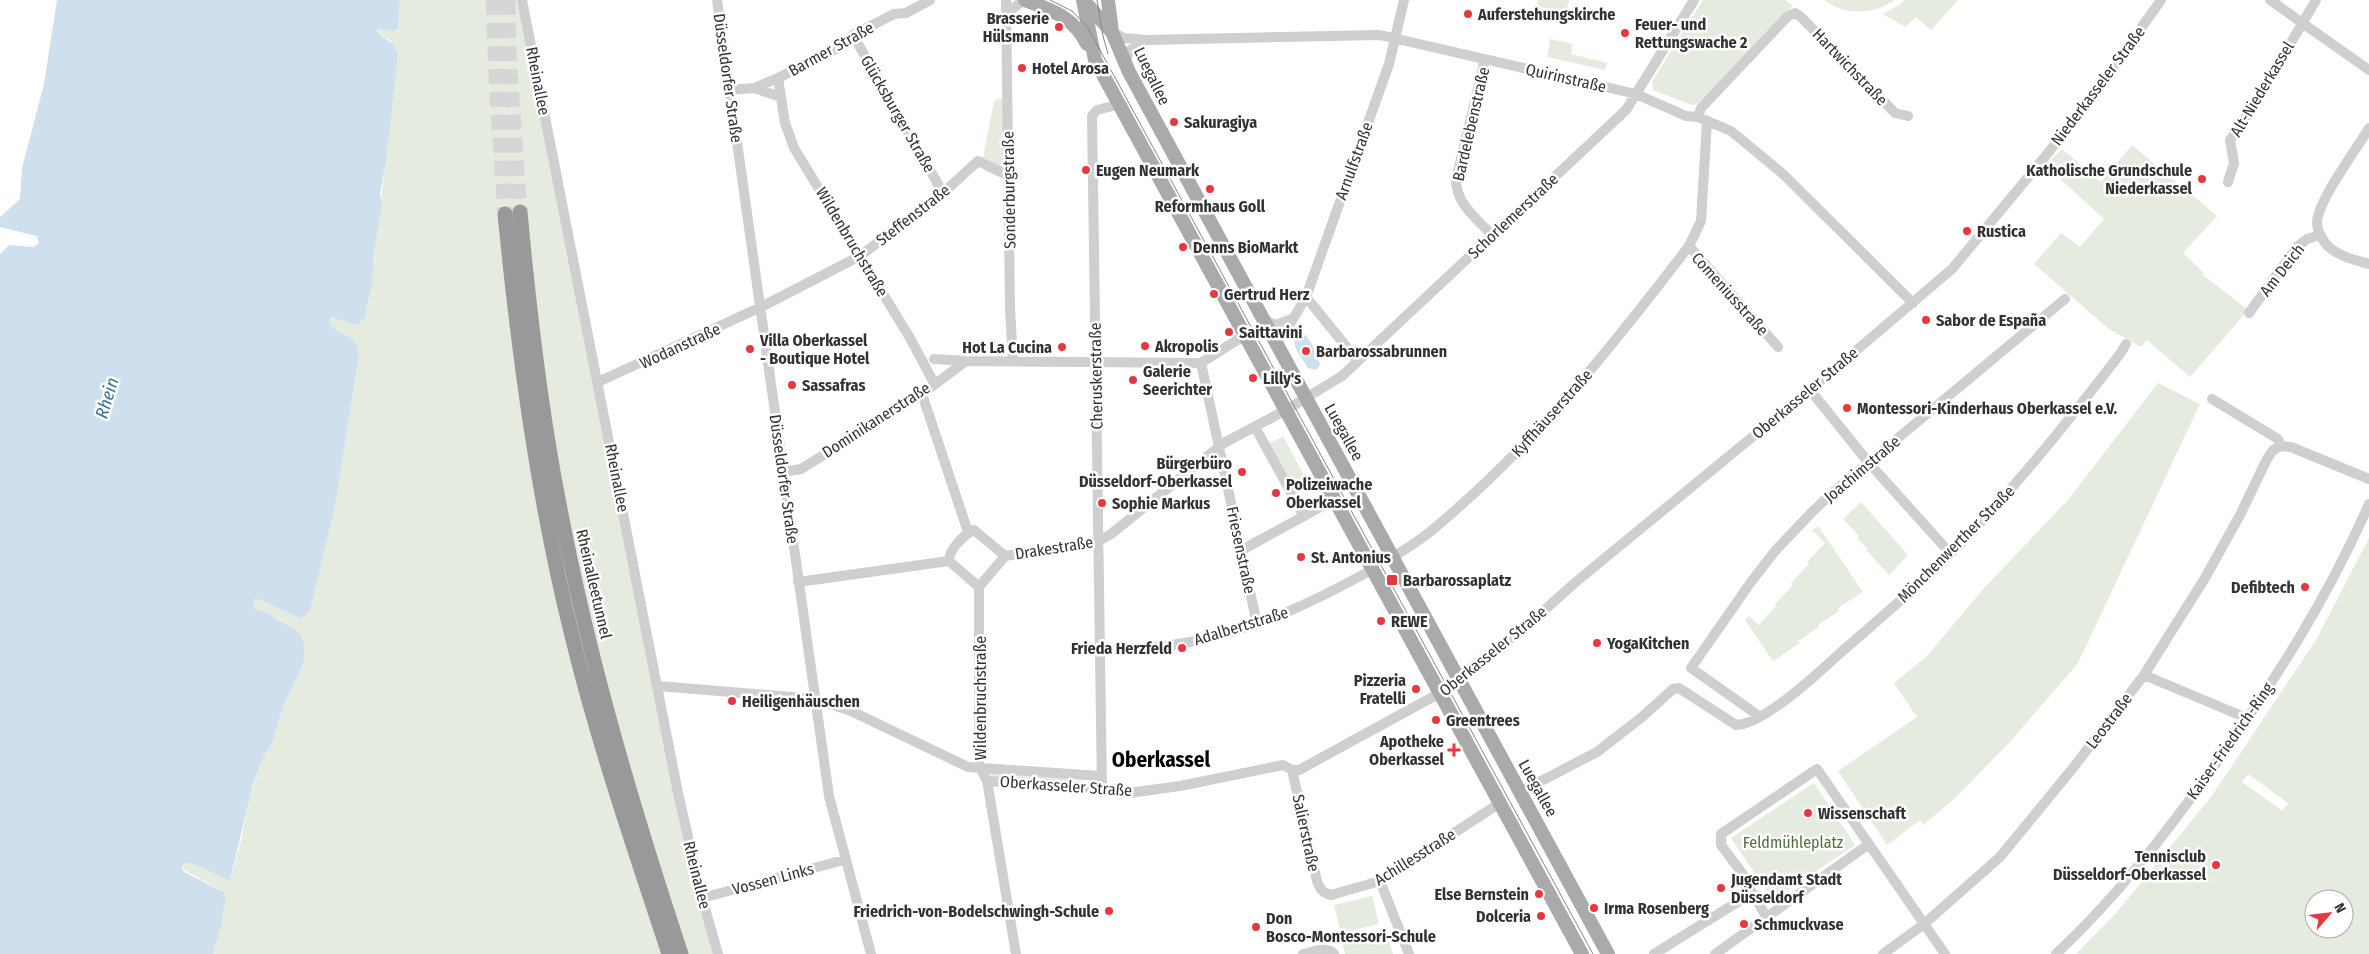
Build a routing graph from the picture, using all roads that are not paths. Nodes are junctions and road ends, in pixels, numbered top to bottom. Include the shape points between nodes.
1 (522, 0) edge
2 (717, 0) edge
3 (930, 0) edge
4 (1006, 0) edge
5 (1025, 0) edge
6 (1083, 0) edge
7 (1108, 0) edge
8 (1404, 0) edge
9 (1694, 0) edge
10 (2161, 0) edge
11 (2270, 0) edge
12 (2316, 0) edge
13 (1007, 19) junction
14 (2302, 22) junction
15 (1112, 32) junction
16 (854, 36) junction
17 (1395, 38) junction
18 (1146, 40) junction
19 (1095, 60) junction
20 (1485, 60) junction
21 (1125, 64) junction
22 (2369, 70) edge
23 (778, 78) junction
24 (754, 88) junction
25 (729, 90) junction
26 (1636, 94) junction
27 (781, 97) junction
28 (1120, 104) junction
29 (1908, 116) dead end
30 (1702, 119) junction
31 (2369, 128) edge
32 (1009, 176) junction
33 (2228, 182) dead end
34 (943, 193) junction
35 (1492, 235) junction
36 (2320, 235) junction
37 (1689, 246) junction
38 (860, 256) junction
39 (2369, 264) edge
40 (1306, 297) junction
41 (2065, 299) dead end
42 (1913, 303) junction
43 (761, 307) junction
44 (2249, 313) dead end
45 (1262, 319) junction
46 (1293, 319) junction
47 (1282, 336) joint
48 (1247, 338) junction
49 (2126, 344) dead end
50 (1778, 347) dead end
51 (1279, 350) junction
52 (934, 360) dead end
53 (1358, 360) junction
54 (966, 361) junction
55 (1013, 361) junction
56 (1096, 363) junction
57 (1201, 363) junction
58 (598, 382) junction
59 (934, 383) junction
60 (1810, 390) junction
61 (922, 394) junction
62 (2212, 399) dead end
63 (1302, 400) junction
64 (1286, 410) junction
65 (1255, 427) junction
66 (2281, 446) junction
67 (1218, 448) junction
68 (1869, 463) junction
69 (783, 472) junction
70 (2369, 480) edge
71 (1335, 499) junction
72 (2369, 504) edge
73 (1304, 516) junction
74 (968, 532) junction
75 (1098, 542) junction
76 (1242, 550) junction
77 (1950, 553) junction
78 (1005, 556) junction
79 (1392, 557) junction
80 (949, 561) junction
81 (1373, 569) junction
82 (798, 582) junction
83 (979, 587) junction
84 (1257, 624) junction
85 (1099, 651) junction
86 (2144, 675) junction
87 (1458, 677) junction
88 (658, 686) junction
89 (1440, 693) junction
90 (815, 699) junction
91 (1759, 716) junction
92 (2249, 719) junction
93 (979, 766) junction
94 (1292, 770) junction
95 (1100, 776) junction
96 (986, 781) junction
97 (1102, 788) junction
98 (1520, 792) junction
99 (1500, 803) junction
100 (1869, 844) junction
101 (844, 860) junction
102 (1380, 881) junction
103 (1752, 893) junction
104 (1324, 894) joint
105 (702, 898) junction
106 (1767, 918) junction
107 (1924, 924) junction
108 (1332, 952) edge
109 (669, 954) edge
110 (681, 954) edge
111 (718, 954) edge
112 (871, 954) edge
113 (1016, 954) edge
114 (1303, 954) edge
115 (1409, 954) edge
116 (1582, 954) edge
117 (1608, 954) edge
118 (1654, 954) edge
119 (1715, 954) edge
120 (1883, 954) edge
121 (1945, 954) edge
122 (2056, 954) edge

1 - 58 street, Rheinallee
2 - 25 street, Düsseldorfer Straße
3 - 16 street, Barmer Straße via 906,13 894,14
4 - 13 street, Sonderburgstraße
5 - 13 street via 1011,10
5 - 19 main road via 1060,14 1074,24
6 - 15 main road
6 - 19 main road
7 - 15 main road, Luegallee
8 - 17 street, Arnulfstraße
9 - 26 street, Schorlemerstraße
10 - 42 street, Niederkasseler Straße via 2044,158 1952,269
11 - 14 street
12 - 14 street, Alt-Niederkassel
13 - 32 street, Sonderburgstraße
14 - 22 street
14 - 33 street, Alt-Niederkassel via 2229,142 2234,163
15 - 18 street, Quirinstraße via 1124,38
15 - 21 main road, Luegallee
16 - 23 street, Barmer Straße via 842,46
16 - 34 street, Glücksburger Straße
17 - 18 street, Quirinstraße via 1374,34
17 - 20 street, Quirinstraße
17 - 40 street, Arnulfstraße
18 - 21 street via 1129,51
19 - 28 main road
20 - 26 street, Quirinstraße
20 - 35 street, Bardelebenstraße via 1456,188 1462,202
21 - 45 main road, Luegallee
23 - 24 street, Barmer Straße
23 - 27 street, Wildenbruchstraße
24 - 25 street, Barmer Straße
24 - 27 street
25 - 43 street, Düsseldorfer Straße
26 - 30 street, Quirinstraße via 1686,116
26 - 35 street, Schorlemerstraße via 1626,110
27 - 38 street, Wildenbruchstraße via 788,135
28 - 48 main road
28 - 56 street, Cheruskerstraße via 1097,110 1092,116
29 - 30 street, Hartwichstraße via 1895,113 1795,13 1788,16 1701,108
30 - 37 street, Comeniusstraße via 1701,221
30 - 42 street, Quirinstraße via 1731,131 1783,174
31 - 36 street, Am Deich via 2321,206 2317,222
32 - 34 street, Steffenstraße via 978,161
32 - 55 street, Sonderburgstraße
34 - 38 street, Steffenstraße
35 - 53 street, Schorlemerstraße
36 - 39 street via 2338,254
36 - 44 street, Am Deich via 2297,247
37 - 50 street, Comeniusstraße
37 - 79 street, Kyffhäuserstraße via 1595,366 1511,458 1445,520
38 - 43 street, Steffenstraße
38 - 59 street, Wildenbruchstraße
40 - 46 street, Arnulfstraße
40 - 53 street
41 - 68 street, Joachimstraße
42 - 60 street, Oberkasseler Straße
43 - 58 street, Wodanstraße
43 - 69 street, Düsseldorfer Straße
45 - 46 street via 1276,326
45 - 51 main road, Luegallee
46 - 47 street, Arnulfstraße
47 - 51 main road
48 - 57 street via 1237,340
48 - 64 main road
49 - 77 street, Mönchenwerther Straße via 2040,457
51 - 63 main road, Luegallee
52 - 54 street, Dominikanerstraße
53 - 63 street, Schorlemerstraße via 1342,376
54 - 55 street, Dominikanerstraße
54 - 59 street, Dominikanerstraße
55 - 56 street, Dominikanerstraße
56 - 57 street, Dominikanerstraße
56 - 75 street, Cheruskerstraße
57 - 67 street
58 - 88 street, Rheinallee
59 - 61 street, Dominikanerstraße
60 - 68 street
60 - 87 street, Oberkasseler Straße via 1523,629
61 - 69 street, Dominikanerstraße via 801,468
61 - 74 street
62 - 66 street via 2278,439
63 - 64 street, Drakestraße
63 - 79 main road, Luegallee
64 - 65 street, Drakestraße
64 - 71 main road
65 - 67 street, Drakestraße
65 - 73 street
66 - 70 street via 2291,447
66 - 86 street, Leostraße via 2273,450 2267,459 2205,578
67 - 75 street, Drakestraße
67 - 76 street, Friesenstraße
68 - 77 street
68 - 91 street, Joachimstraße via 1832,493 1776,551 1692,668
69 - 82 street, Düsseldorfer Straße
71 - 73 street
71 - 81 main road
72 - 92 street, Kaiser-Friedrich-Ring via 2347,554 2303,634
73 - 76 street
74 - 78 street via 974,530
74 - 80 street via 949,555
75 - 78 street, Drakestraße
75 - 85 street, Cheruskerstraße
76 - 84 street, Friesenstraße
77 - 91 street, Mönchenwerther Straße via 1800,690
78 - 83 street
79 - 87 main road, Luegallee
80 - 82 street
80 - 83 street
81 - 84 street, Adalbertstraße via 1290,613
81 - 89 main road
82 - 90 street, Düsseldorfer Straße
83 - 93 street, Wildenbruchstraße
84 - 85 street, Adalbertstraße via 1188,642
85 - 95 street, Cheruskerstraße
86 - 92 street
86 - 107 street, Leostraße via 2000,857
87 - 89 street, Oberkasseler Straße
87 - 98 main road, Luegallee
88 - 90 street, Oberkasseler Straße
88 - 105 street, Rheinallee
89 - 94 street, Oberkasseler Straße via 1319,761
89 - 99 main road
90 - 93 street, Oberkasseler Straße via 851,711 948,758 968,766
90 - 101 street, Düsseldorfer Straße via 829,796
91 - 98 street, Mönchenwerther Straße via 1741,725 1731,724 1679,688 1673,689 1597,752
92 - 122 street, Kaiser-Friedrich-Ring via 2177,817 2101,908
93 - 95 street, Oberkasseler Straße
93 - 96 street, Wildenbruchstraße
94 - 97 street, Oberkasseler Straße via 1283,765 1128,793
94 - 104 street, Salierstraße via 1316,881
95 - 97 street, Cheruskerstraße
96 - 97 street, Oberkasseler Straße
96 - 113 street, Wildenbruchstraße
98 - 117 main road, Luegallee
99 - 102 street, Achillesstraße
99 - 116 main road
100 - 103 street via 1817,769 1721,834 1721,845
100 - 106 street via 1815,880
100 - 107 street
101 - 105 street, Vossen Links
101 - 112 street, Düsseldorfer Straße
102 - 104 street, Achillesstraße via 1331,895
102 - 115 street
103 - 106 street
103 - 118 street
105 - 111 street, Rheinallee
106 - 119 street
107 - 120 street, Leostraße
107 - 121 street
108 - 114 street
109 - 110 highway, Rheinalleetunnel via 612,782 572,638 536,458 517,330 513,213 558,502 575,579 612,731

